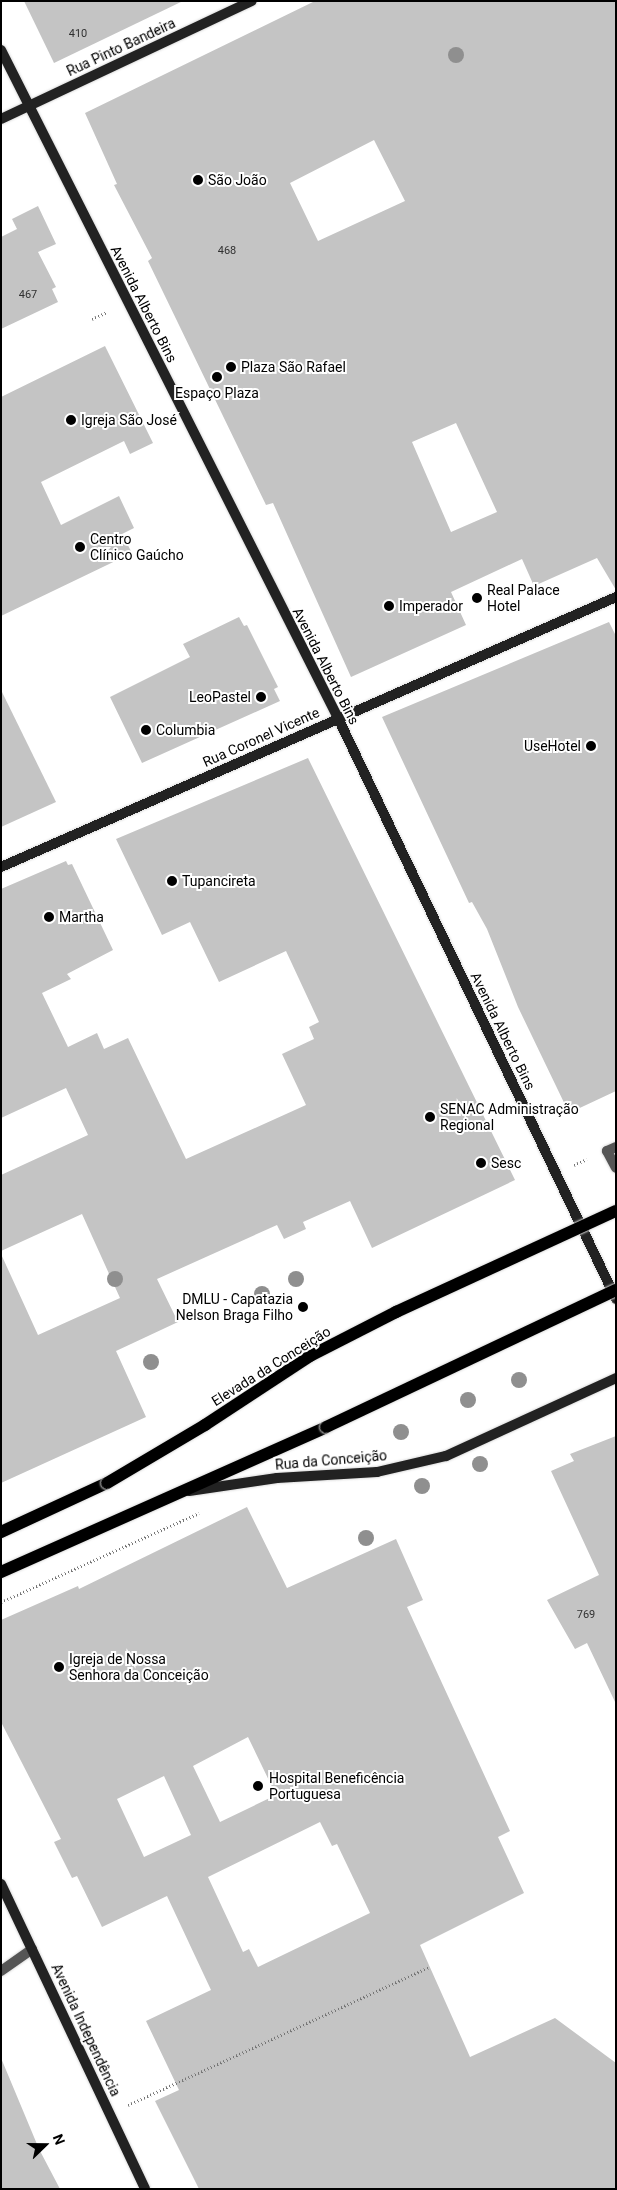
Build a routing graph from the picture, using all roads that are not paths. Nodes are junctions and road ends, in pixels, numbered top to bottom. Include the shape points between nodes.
1 (252, 1) edge
2 (1, 50) edge
3 (28, 104) junction
4 (1, 118) edge
5 (616, 597) edge
6 (338, 718) junction
7 (1, 867) edge
8 (612, 1148) edge
9 (616, 1168) edge
10 (616, 1211) edge
11 (616, 1290) edge
12 (616, 1299) edge
13 (616, 1378) edge
14 (181, 1492) junction
15 (1, 1532) edge
16 (1, 1572) edge
17 (1, 1884) edge
18 (32, 1948) junction
19 (1, 1971) edge
20 (145, 2189) edge

1 - 3 main road, Rua Pinto Bandeira
2 - 3 main road, Avenida Alberto Bins
3 - 4 main road, Rua Pinto Bandeira
3 - 6 main road, Avenida Alberto Bins
5 - 6 main road, Rua Coronel Vicente
6 - 7 main road, Rua Coronel Vicente
6 - 12 main road, Avenida Alberto Bins
8 - 9 street
10 - 15 main road, Elevada da Conceição, bridge via 396,1312 310,1356 205,1425 107,1483
11 - 14 main road, bridge
13 - 14 main road, Rua da Conceição via 446,1456 377,1472 277,1478
14 - 16 main road
17 - 18 main road, Avenida Independência
18 - 19 street
18 - 20 main road, Avenida Independência

